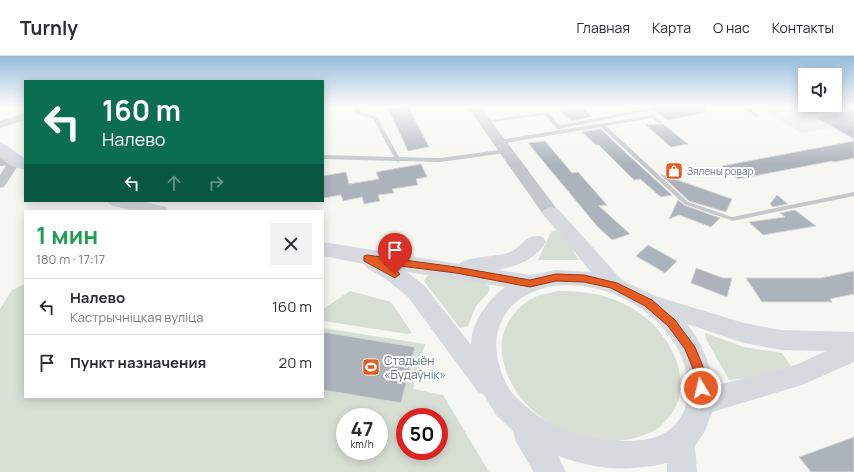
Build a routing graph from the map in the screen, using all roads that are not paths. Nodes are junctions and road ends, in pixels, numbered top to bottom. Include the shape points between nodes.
1 (380, 125) edge
2 (487, 125) edge
3 (600, 125) edge
4 (602, 125) edge
5 (503, 147) junction
6 (0, 148) edge
7 (324, 157) edge
8 (398, 160) junction
9 (13, 162) edge
10 (0, 184) edge
11 (854, 194) edge
12 (120, 202) edge
13 (155, 210) edge
14 (551, 213) junction
15 (536, 242) junction
16 (324, 249) edge
17 (367, 258) junction
18 (456, 270) junction
19 (530, 283) junction
20 (614, 286) junction
21 (648, 303) junction
22 (854, 342) edge
23 (854, 350) edge
24 (499, 399) junction
25 (702, 402) junction
26 (523, 426) junction
27 (680, 442) junction
28 (550, 472) edge
29 (682, 472) edge

1 - 8 lane
2 - 5 street
3 - 5 lane
4 - 11 lane via 658,174 686,203 732,219
5 - 8 lane via 440,160
5 - 14 street
6 - 9 main road
7 - 8 lane
9 - 10 street
12 - 13 main road
14 - 15 main road via 546,228
14 - 20 main road
15 - 18 main road via 515,259
15 - 19 main road via 530,262
16 - 17 main road
17 - 18 main road
17 - 24 main road via 395,274 416,291
18 - 19 main road
19 - 20 main road via 556,278 584,278
19 - 24 main road via 507,296 491,315 482,340 485,369
20 - 21 main road
21 - 22 main road via 744,333 781,340
21 - 25 main road via 672,323 690,347 701,374
23 - 25 main road via 802,374
24 - 26 main road
25 - 27 main road via 695,424
26 - 27 main road via 552,446 587,459 622,463 655,457
26 - 28 main road
27 - 29 main road

